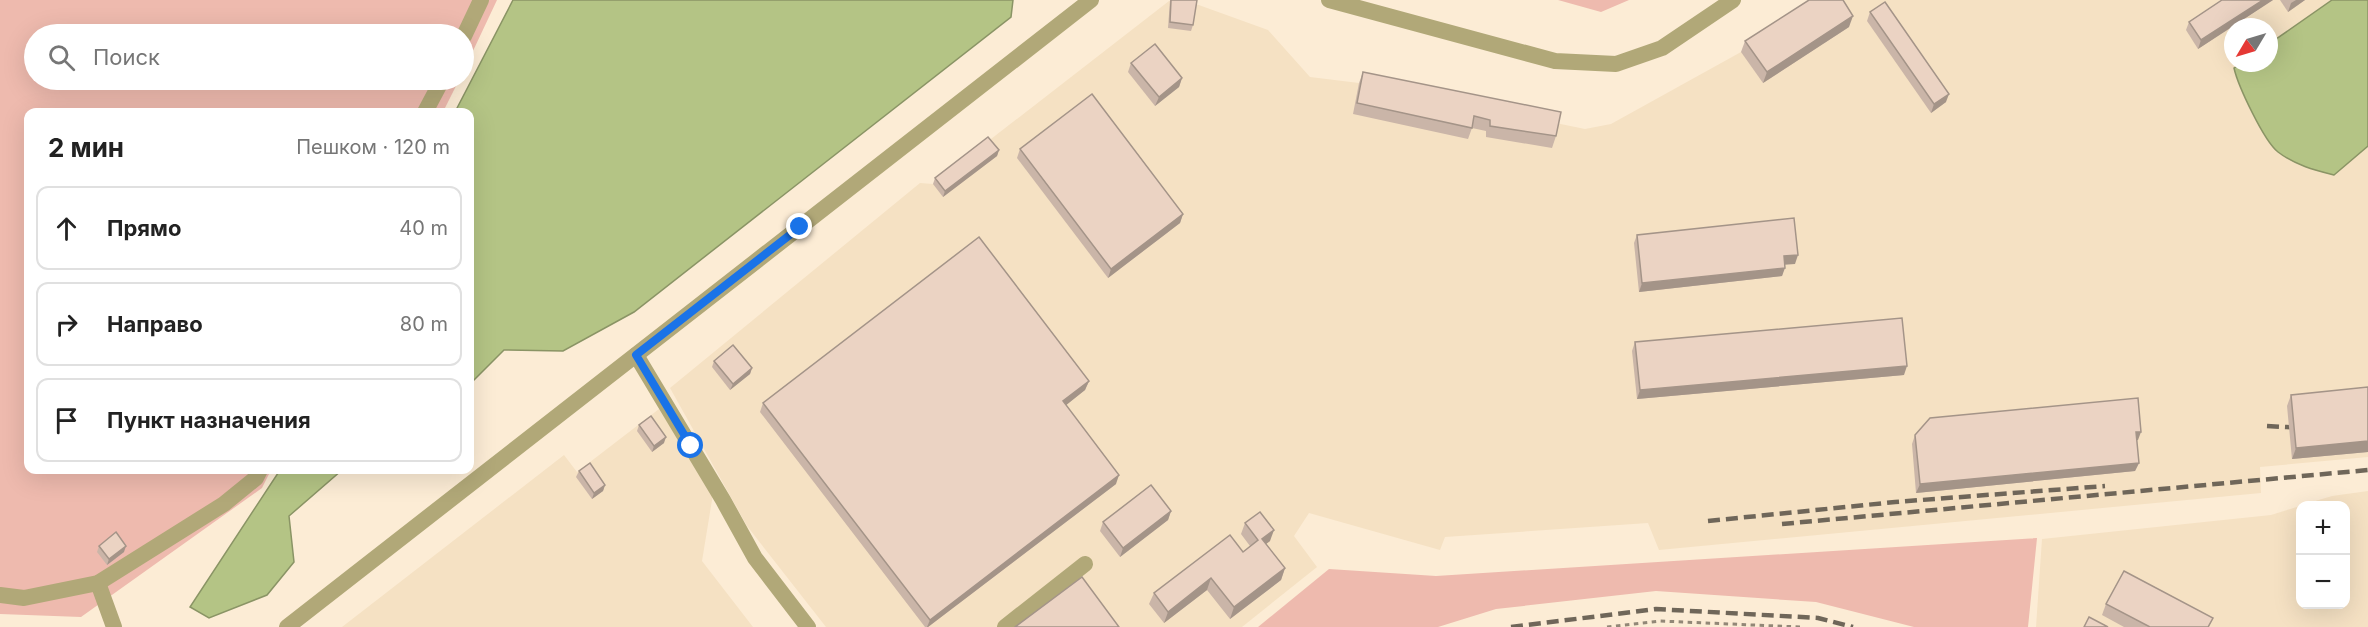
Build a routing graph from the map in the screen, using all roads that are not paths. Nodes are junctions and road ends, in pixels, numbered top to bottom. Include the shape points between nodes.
1 (481, 0) edge
2 (1091, 0) edge
3 (1329, 0) edge
4 (1733, 0) edge
5 (470, 24) edge
6 (437, 90) edge
7 (427, 108) edge
8 (636, 355) junction
9 (258, 474) edge
10 (1085, 564) dead end
11 (98, 583) junction
12 (0, 595) edge
13 (114, 627) edge
14 (287, 627) edge
15 (808, 627) edge
16 (1005, 627) edge

1 - 5 street
2 - 8 street
3 - 4 street via 1555,61 1616,64 1662,48
6 - 7 street
8 - 14 street
8 - 15 street via 755,558
9 - 11 street via 224,504
10 - 16 street
11 - 12 street via 24,598
11 - 13 street

